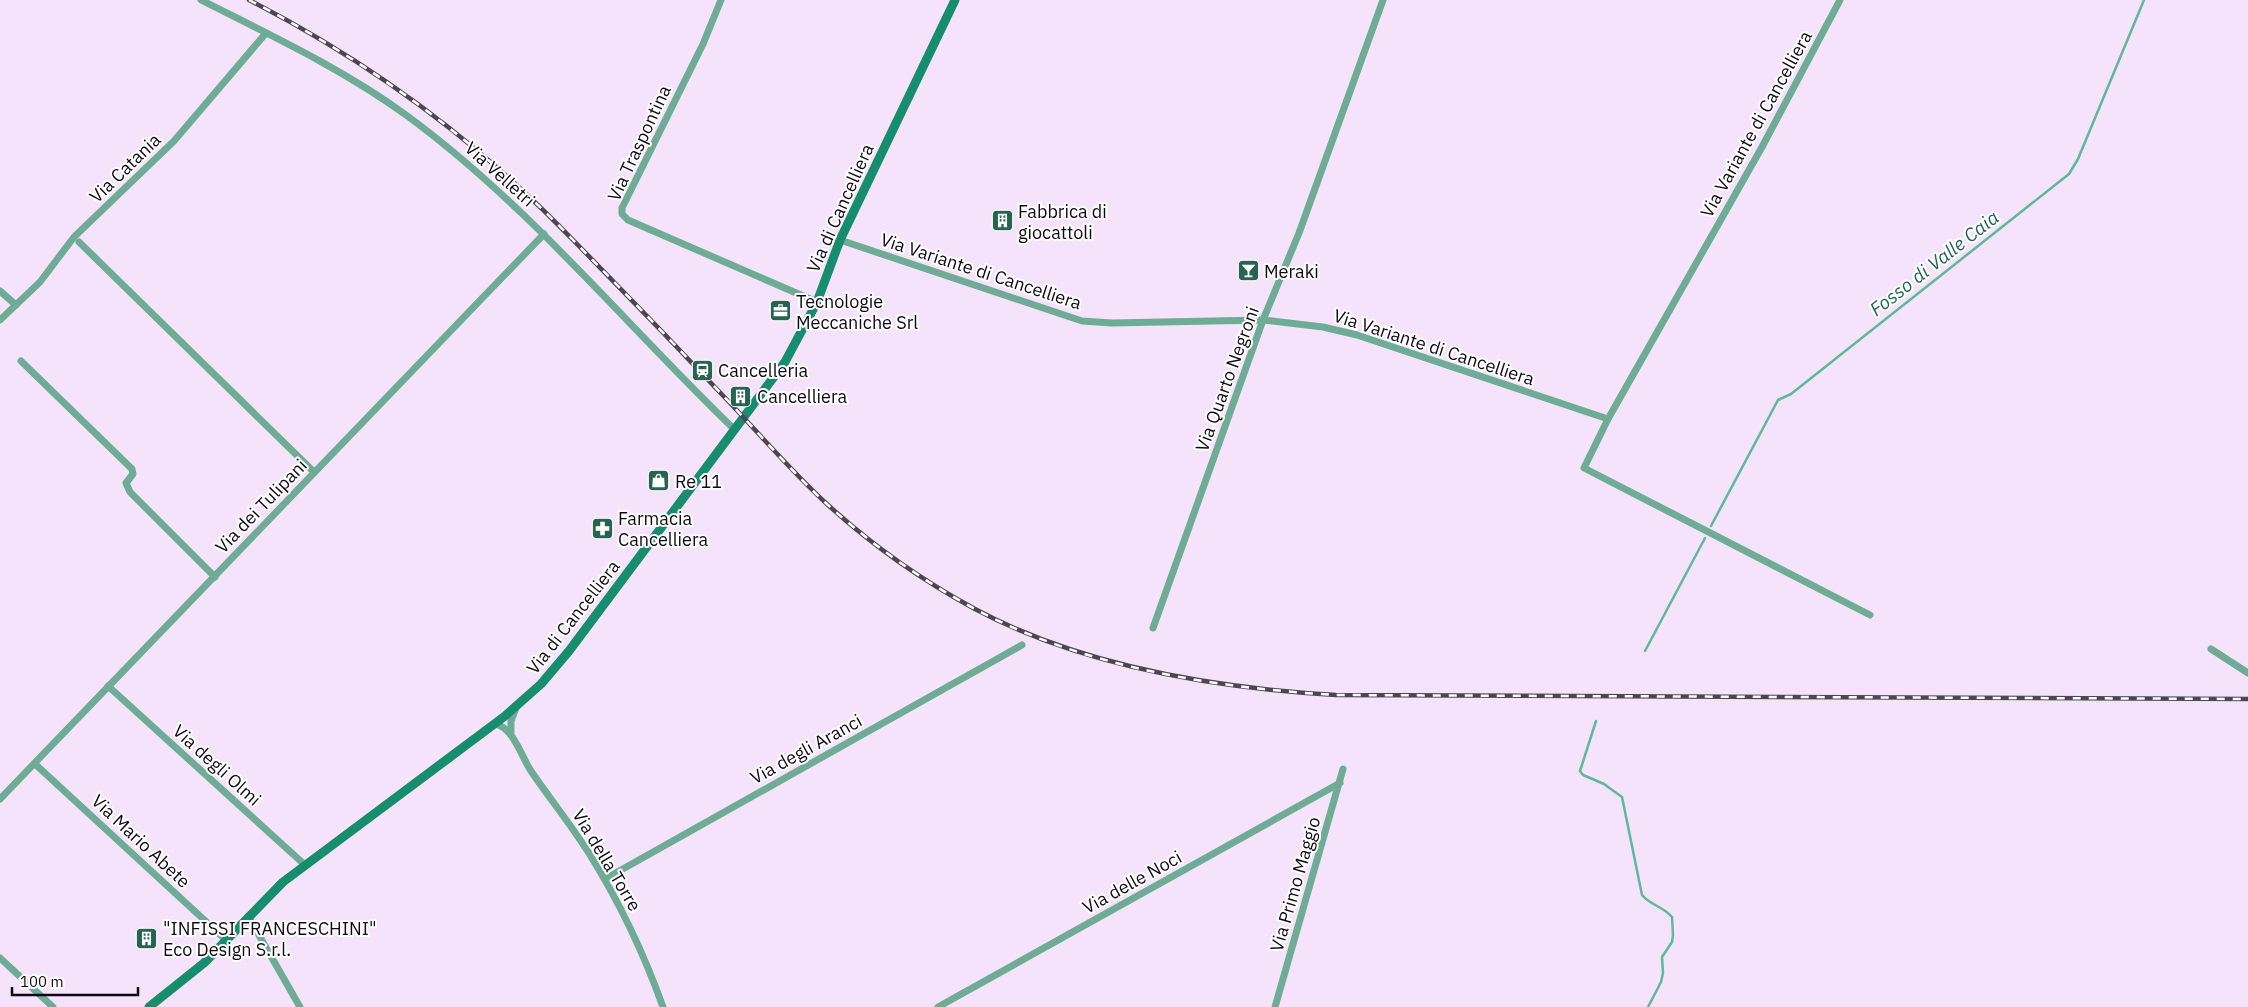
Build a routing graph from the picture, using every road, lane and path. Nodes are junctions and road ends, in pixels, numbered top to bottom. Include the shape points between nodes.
1 (201, 0) edge
2 (722, 0) edge
3 (955, 0) edge
4 (1383, 0) edge
5 (1840, 0) edge
6 (266, 33) junction
7 (544, 234) junction
8 (840, 240) junction
9 (79, 242) dead end
10 (0, 291) edge
11 (817, 302) junction
12 (16, 305) junction
13 (0, 320) edge
14 (1263, 320) junction
15 (21, 361) dead end
16 (1608, 419) junction
17 (734, 429) junction
18 (314, 472) junction
19 (215, 576) junction
20 (1870, 615) dead end
21 (1153, 628) dead end
22 (1022, 645) dead end
23 (2211, 649) dead end
24 (2248, 673) edge
25 (108, 686) junction
26 (517, 706) junction
27 (494, 724) junction
28 (511, 736) junction
29 (35, 764) junction
30 (1343, 769) dead end
31 (1340, 783) junction
32 (0, 799) edge
33 (304, 865) junction
34 (605, 880) junction
35 (248, 916) junction
36 (226, 940) junction
37 (0, 958) edge
38 (54, 1007) edge
39 (149, 1007) edge
40 (300, 1007) edge
41 (663, 1007) edge
42 (938, 1007) edge
43 (1274, 1007) edge

1 - 6 street, Via Velletri
2 - 11 street, Via Traspontina via 622,208 622,214 628,220
3 - 8 street, Via di Cancelliera
4 - 14 street, Via Quarto Negroni via 1299,233
5 - 16 street, Via Variante di Cancelliera via 1762,147
6 - 7 street, Via Velletri via 326,65 404,114 475,171
6 - 12 street, Via Catania via 174,141 74,237 44,278
7 - 17 street, Via Velletri
7 - 18 street, Via dei Tulipani
8 - 11 street, Via di Cancelliera
8 - 14 street, Via Variante di Cancelliera via 1082,321
9 - 18 street
10 - 12 street
11 - 17 street, Via di Cancelliera via 785,362
12 - 13 street, Via Catania
14 - 16 street, Via Variante di Cancelliera via 1346,332
14 - 21 street, Via Quarto Negroni
15 - 19 street via 132,469 133,474 126,483 130,492
16 - 20 street, Via Variante di Cancelliera via 1584,468
17 - 26 street, Via di Cancelliera via 578,640 549,676
18 - 19 street, Via dei Tulipani
19 - 25 street, Via dei Tulipani
22 - 34 street, Via degli Aranci
23 - 24 street
25 - 29 street, Via dei Tulipani
25 - 33 street, Via degli Olmi
26 - 27 street, Via di Cancelliera
26 - 28 street via 511,720
27 - 28 street, Via della Torre via 504,727
27 - 33 street, Via di Cancelliera
28 - 34 street, Via della Torre via 522,758
29 - 32 street, Via dei Tulipani
29 - 36 street, Via Mario Abete
30 - 31 street, Via Primo Maggio
31 - 42 street, Via delle Noci
31 - 43 street, Via Primo Maggio
33 - 35 street, Via di Cancelliera
34 - 41 street, Via della Torre via 642,954
35 - 36 street, Via di Cancelliera
35 - 40 street
36 - 39 street, Via di Cancelliera via 198,968
37 - 38 street

